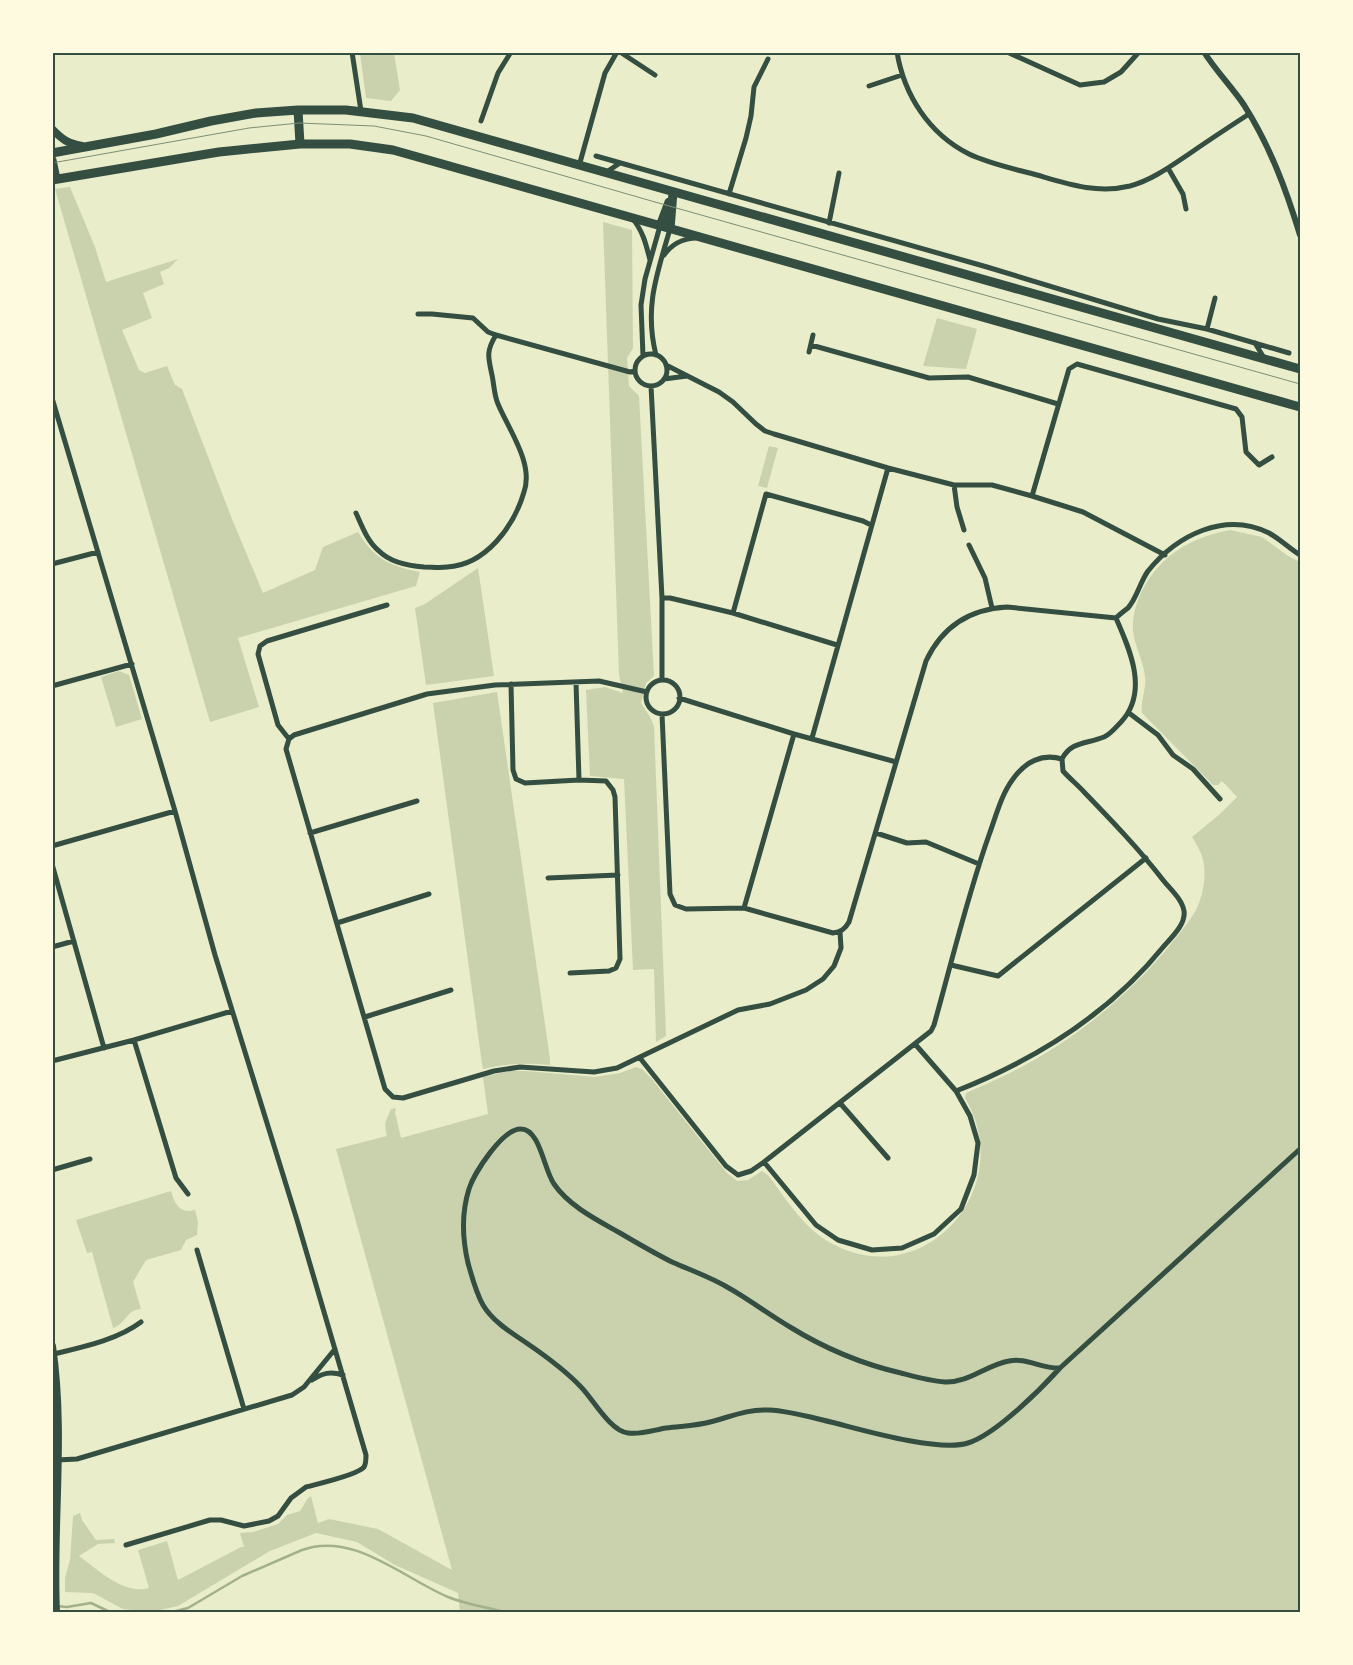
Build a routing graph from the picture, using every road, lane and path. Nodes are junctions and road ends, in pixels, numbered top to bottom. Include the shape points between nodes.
1 (352, 52) edge
2 (512, 52) edge
3 (618, 52) edge
4 (898, 52) edge
5 (1007, 52) edge
6 (1139, 52) edge
7 (1204, 53) edge
8 (768, 58) dead end
9 (655, 75) dead end
10 (902, 75) junction
11 (869, 86) dead end
12 (298, 110) junction
13 (361, 111) junction
14 (1249, 114) junction
15 (481, 121) dead end
16 (52, 130) edge
17 (300, 144) junction
18 (85, 146) junction
19 (52, 153) edge
20 (596, 156) dead end
21 (52, 160) edge
22 (620, 163) junction
23 (579, 166) junction
24 (1168, 168) junction
25 (604, 173) junction
26 (839, 173) dead end
27 (54, 179) edge
28 (673, 192) junction
29 (729, 194) junction
30 (1186, 209) dead end
31 (631, 217) junction
32 (829, 223) junction
33 (660, 226) junction
34 (670, 229) junction
35 (1300, 235) edge
36 (702, 238) junction
37 (906, 245) junction
38 (904, 258) junction
39 (661, 259) junction
40 (650, 260) junction
41 (1216, 298) dead end
42 (418, 314) dead end
43 (1207, 329) junction
44 (496, 335) junction
45 (813, 336) dead end
46 (1255, 343) junction
47 (811, 345) junction
48 (808, 352) dead end
49 (1289, 353) dead end
50 (656, 355) junction
51 (643, 356) junction
52 (1264, 359) junction
53 (666, 365) junction
54 (1300, 369) edge
55 (634, 371) junction
56 (687, 376) junction
57 (664, 379) junction
58 (651, 386) junction
59 (52, 398) edge
60 (1058, 404) junction
61 (1300, 404) edge
62 (1272, 457) dead end
63 (888, 468) junction
64 (954, 485) junction
65 (1032, 496) junction
66 (356, 512) dead end
67 (871, 525) junction
68 (964, 530) dead end
69 (969, 545) dead end
70 (98, 552) junction
71 (1165, 555) junction
72 (1300, 555) edge
73 (52, 564) edge
74 (662, 598) junction
75 (387, 605) dead end
76 (992, 608) junction
77 (733, 613) junction
78 (1116, 618) junction
79 (837, 645) junction
80 (132, 664) junction
81 (662, 680) junction
82 (576, 682) junction
83 (511, 684) junction
84 (52, 686) edge
85 (646, 692) junction
86 (679, 698) junction
87 (1129, 713) junction
88 (662, 714) junction
89 (794, 734) junction
90 (812, 738) junction
91 (289, 739) junction
92 (1062, 759) junction
93 (896, 762) junction
94 (580, 780) junction
95 (1220, 799) dead end
96 (418, 801) dead end
97 (175, 811) junction
98 (310, 833) junction
99 (876, 833) junction
100 (52, 846) edge
101 (1146, 858) junction
102 (52, 864) edge
103 (979, 864) junction
104 (618, 875) junction
105 (548, 878) dead end
106 (429, 894) dead end
107 (744, 908) junction
108 (337, 922) junction
109 (840, 932) junction
110 (74, 942) junction
111 (52, 947) edge
112 (951, 965) junction
113 (570, 973) dead end
114 (451, 990) dead end
115 (232, 1011) junction
116 (365, 1016) junction
117 (134, 1040) junction
118 (915, 1044) junction
119 (104, 1048) junction
120 (640, 1058) junction
121 (52, 1061) edge
122 (956, 1091) junction
123 (840, 1103) junction
124 (1300, 1149) edge
125 (888, 1158) dead end
126 (90, 1159) dead end
127 (764, 1162) junction
128 (52, 1170) edge
129 (188, 1194) dead end
130 (197, 1250) dead end
131 (141, 1322) dead end
132 (335, 1349) junction
133 (53, 1350) edge
134 (1060, 1368) junction
135 (343, 1375) junction
136 (309, 1382) junction
137 (244, 1409) junction
138 (58, 1460) junction
139 (126, 1545) dead end
140 (56, 1612) edge

1 - 13 street
2 - 15 street via 498,73
3 - 9 street
3 - 23 street via 605,73
4 - 10 street
5 - 6 street via 1080,85 1104,82 1121,72
7 - 14 street
8 - 29 street via 754,87 746,138
10 - 11 street
10 - 24 street via 916,106 934,128 956,146 979,158 1097,190 1130,186
12 - 13 highway
12 - 17 highway
12 - 18 highway via 256,113
13 - 23 highway via 413,118
14 - 24 street
14 - 35 street via 1276,164
16 - 18 main road via 70,144
17 - 27 highway via 219,152
17 - 31 highway via 350,144 393,150
18 - 19 highway
20 - 22 street
21 - 27 highway
22 - 25 street
22 - 29 street
23 - 25 highway
24 - 30 street via 1183,194
25 - 28 highway
26 - 32 street
28 - 33 highway
28 - 34 highway
28 - 38 highway
29 - 32 street
31 - 33 highway
31 - 40 street via 642,232
32 - 37 street
33 - 34 highway
33 - 40 street
34 - 36 highway
34 - 39 street
36 - 39 street via 677,242
36 - 61 highway
37 - 38 street
37 - 43 street via 1158,319
38 - 52 highway
39 - 50 street via 651,304 652,342
40 - 51 street via 641,305
41 - 43 street
42 - 44 street via 472,318
43 - 46 street
44 - 55 street
44 - 66 street via 489,346 488,356 497,402 525,464 528,478 517,511 503,533 476,558 457,565 412,566 380,552 369,540
45 - 47 street
46 - 49 street
46 - 52 street
47 - 48 street
47 - 60 street via 929,378 968,377
50 - 51 street
50 - 53 street
51 - 55 street
52 - 54 highway
53 - 56 street
53 - 57 street
55 - 58 street via 642,384
56 - 57 street
56 - 63 street via 719,392 765,431
57 - 58 street
58 - 74 street
59 - 70 street
60 - 62 street via 1069,369 1077,364 1236,409 1242,417 1246,452 1260,465
60 - 65 street
63 - 64 street
63 - 67 street
64 - 65 street via 992,486
64 - 68 street
65 - 71 street via 1083,512
67 - 77 street via 766,494
67 - 79 street
69 - 76 street via 985,578
70 - 73 street
70 - 80 street
71 - 72 street via 1179,542 1205,528 1230,524 1270,534
71 - 78 street via 1148,572 1128,607
74 - 77 street
74 - 81 street
75 - 91 street via 267,641 260,646 258,654 278,725
76 - 78 street
76 - 93 street via 959,622 940,637 931,651
77 - 79 street
78 - 87 street via 1136,675 1134,704
79 - 90 street
80 - 84 street
80 - 97 street
81 - 85 street via 651,685
81 - 86 street via 673,684
82 - 83 street
82 - 85 street via 605,682
82 - 94 street
83 - 91 street via 427,694
83 - 94 street via 513,770 516,779 525,783
85 - 88 street via 649,707
86 - 88 street via 676,708
86 - 89 street
87 - 92 street via 1110,734 1071,747
87 - 95 street via 1158,735 1173,755 1193,769
88 - 107 street via 670,894 675,905 686,909
89 - 90 street
89 - 107 street
90 - 93 street
91 - 98 street via 286,748
92 - 101 street via 1063,771
92 - 103 street via 1050,756 1037,758 1014,777 1005,792
93 - 99 street
94 - 104 street via 606,781 613,790
96 - 98 street
97 - 100 street
97 - 115 street
98 - 108 street
99 - 103 street via 907,843 926,842
99 - 109 street via 849,922
101 - 112 street via 998,976
101 - 122 street via 1179,899 1184,912 1181,925 1164,947 1117,996 1082,1024 1037,1054 991,1078
102 - 110 street
103 - 112 street
104 - 105 street
104 - 113 street via 620,963 609,972
106 - 108 street
107 - 109 street via 833,934
108 - 116 street
109 - 120 street via 841,948 834,966 823,979 806,990 770,1004 738,1010
110 - 111 street
110 - 119 street
112 - 118 street via 934,1025
114 - 116 street
115 - 117 street
115 - 132 street
116 - 120 street via 385,1089 393,1097 403,1098 494,1071 520,1067 594,1072 617,1068
117 - 119 street
117 - 129 street via 176,1178
118 - 122 street
118 - 123 street
119 - 121 street
120 - 127 street via 726,1166 738,1175
122 - 127 street via 970,1116 978,1143 974,1174 961,1209 934,1234 902,1248 872,1250 838,1240 816,1225
123 - 125 street
123 - 127 street
124 - 134 street
126 - 128 street
130 - 137 street
131 - 133 street via 116,1336
132 - 135 street
132 - 136 street
133 - 138 main road
134 - 134 street via 997,1427 967,1444 942,1446 771,1410 628,1433 612,1424 580,1386 553,1362 508,1330 484,1308 472,1278 462,1234 463,1210 470,1185 477,1170 506,1136 512,1131 527,1130 537,1141 553,1183 570,1202 666,1259 725,1286 821,1344 885,1370 939,1381 958,1381 1002,1362 1018,1359
135 - 136 street via 325,1373
135 - 139 street via 366,1455 362,1469 306,1487 270,1521 244,1526 210,1520
136 - 137 street via 292,1395
137 - 138 street via 77,1459
138 - 140 main road

